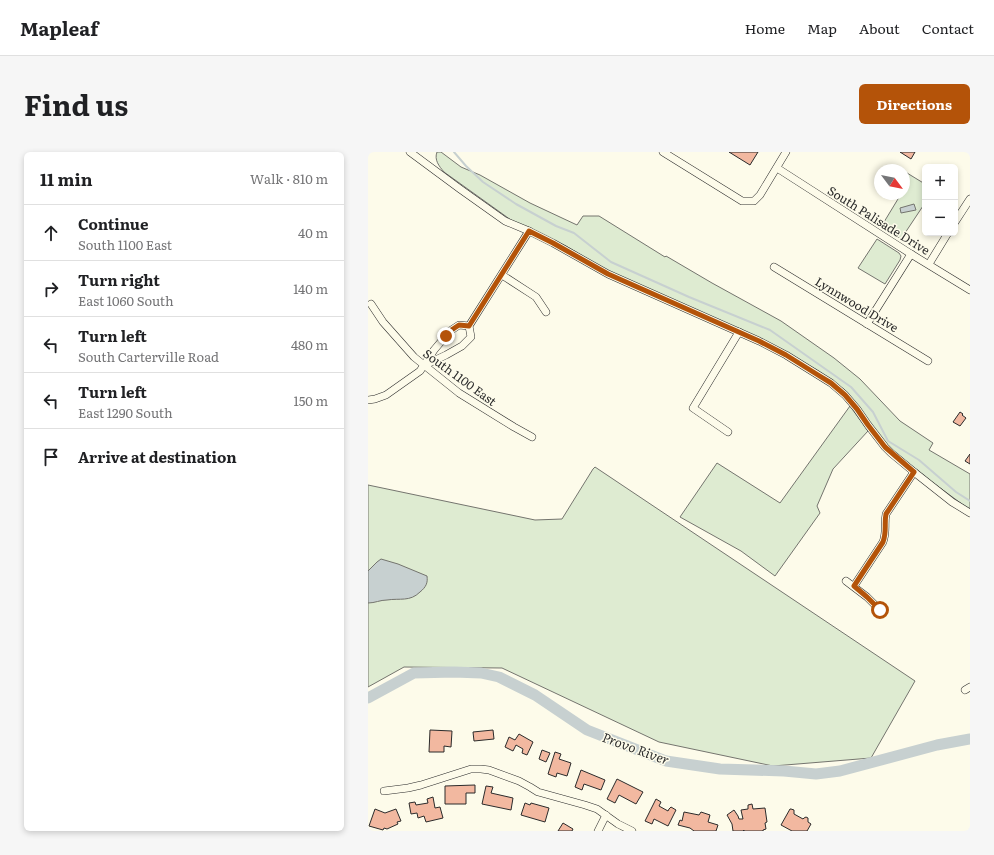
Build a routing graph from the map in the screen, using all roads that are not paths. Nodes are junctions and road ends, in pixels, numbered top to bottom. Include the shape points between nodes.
1 (410, 152) edge
2 (663, 152) edge
3 (786, 152) edge
4 (777, 168) junction
5 (970, 199) edge
6 (958, 217) edge
7 (529, 231) junction
8 (946, 236) edge
9 (911, 254) junction
10 (929, 264) junction
11 (774, 267) dead end
12 (502, 275) junction
13 (970, 290) edge
14 (371, 304) dead end
15 (546, 312) dead end
16 (867, 324) junction
17 (469, 326) junction
18 (739, 332) junction
19 (928, 361) dead end
20 (425, 365) junction
21 (368, 400) edge
22 (728, 432) dead end
23 (532, 437) dead end
24 (914, 472) junction
25 (970, 513) edge
26 (846, 581) dead end
27 (854, 586) junction
28 (880, 610) dead end
29 (384, 791) dead end
30 (606, 816) junction
31 (598, 831) edge
32 (632, 831) edge

1 - 7 street via 505,221
2 - 4 street via 742,201 754,201
3 - 4 street
4 - 9 street, South Palisade Drive
5 - 6 street
7 - 12 street
7 - 18 street via 608,274
8 - 10 street
9 - 10 street, South Palisade Drive
9 - 16 street
10 - 13 street, South Palisade Drive
11 - 16 street, Lynnwood Drive
12 - 15 street via 536,297
12 - 17 street
14 - 20 street, South 1100 East via 383,322 414,357
16 - 19 street, Lynnwood Drive
17 - 20 street via 459,325 450,331
17 - 20 street via 471,337 462,346
18 - 22 street via 693,408
18 - 24 street via 786,355 840,390 885,447
20 - 21 street via 386,395
20 - 23 street, South 1100 East via 459,392
24 - 25 street
24 - 27 street via 886,514 883,542
26 - 27 street
27 - 28 street
29 - 30 street via 422,785 465,771 481,769 497,772 538,792 597,809
30 - 31 street
30 - 32 street

